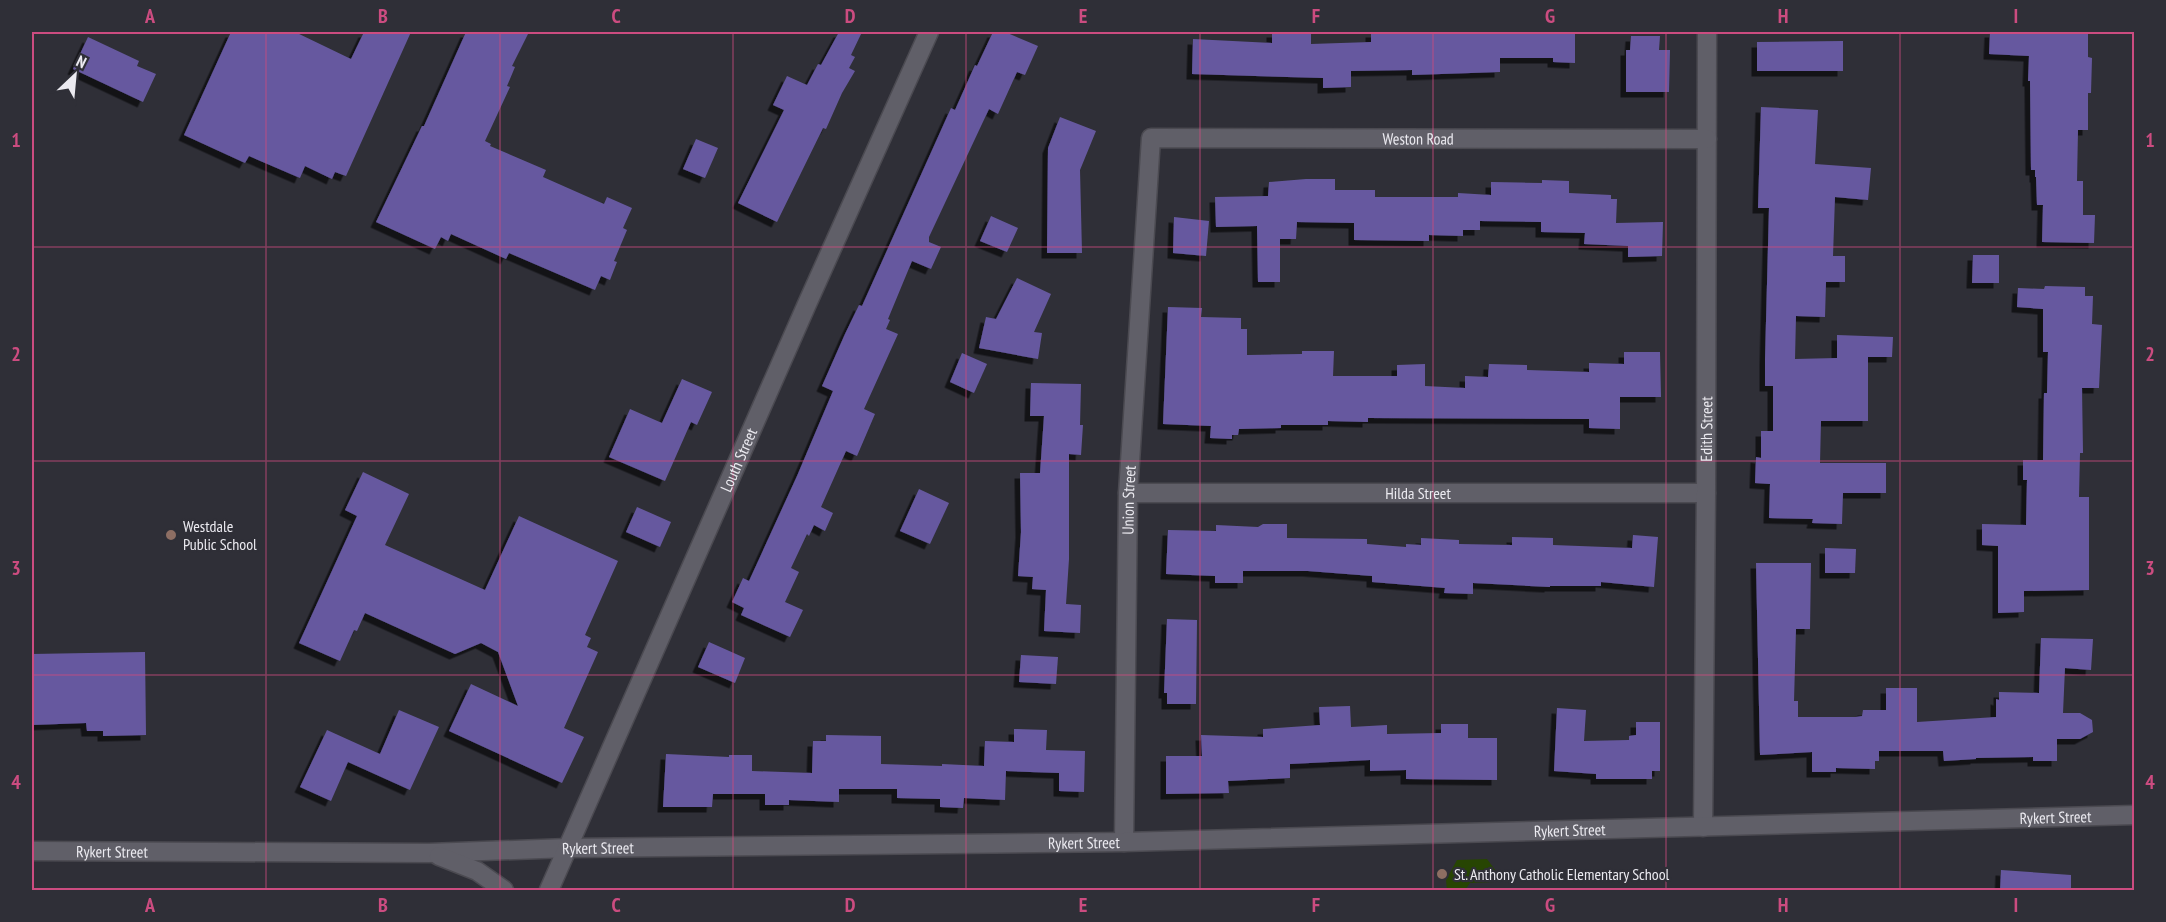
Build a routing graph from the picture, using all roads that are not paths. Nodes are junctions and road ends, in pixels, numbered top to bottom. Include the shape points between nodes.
1 (929, 32) edge
2 (1707, 32) edge
3 (1707, 139) junction
4 (1149, 157) joint
5 (1706, 492) junction
6 (1128, 493) junction
7 (2134, 815) edge
8 (1702, 827) junction
9 (1124, 842) junction
10 (568, 848) junction
11 (32, 851) edge
12 (429, 853) junction
13 (504, 891) edge
14 (549, 891) edge

1 - 10 street, Louth Street
2 - 3 street, Edith Street
3 - 4 street, Weston Road via 1150,138
3 - 5 street, Edith Street
4 - 6 street, Union Street
5 - 6 street, Hilda Street
5 - 8 street, Edith Street
6 - 9 street, Union Street
7 - 8 street, Rykert Street
8 - 9 street, Rykert Street
9 - 10 street, Rykert Street
10 - 12 street, Rykert Street
10 - 14 street, Louth Street
11 - 12 street, Rykert Street
12 - 13 street via 477,871

